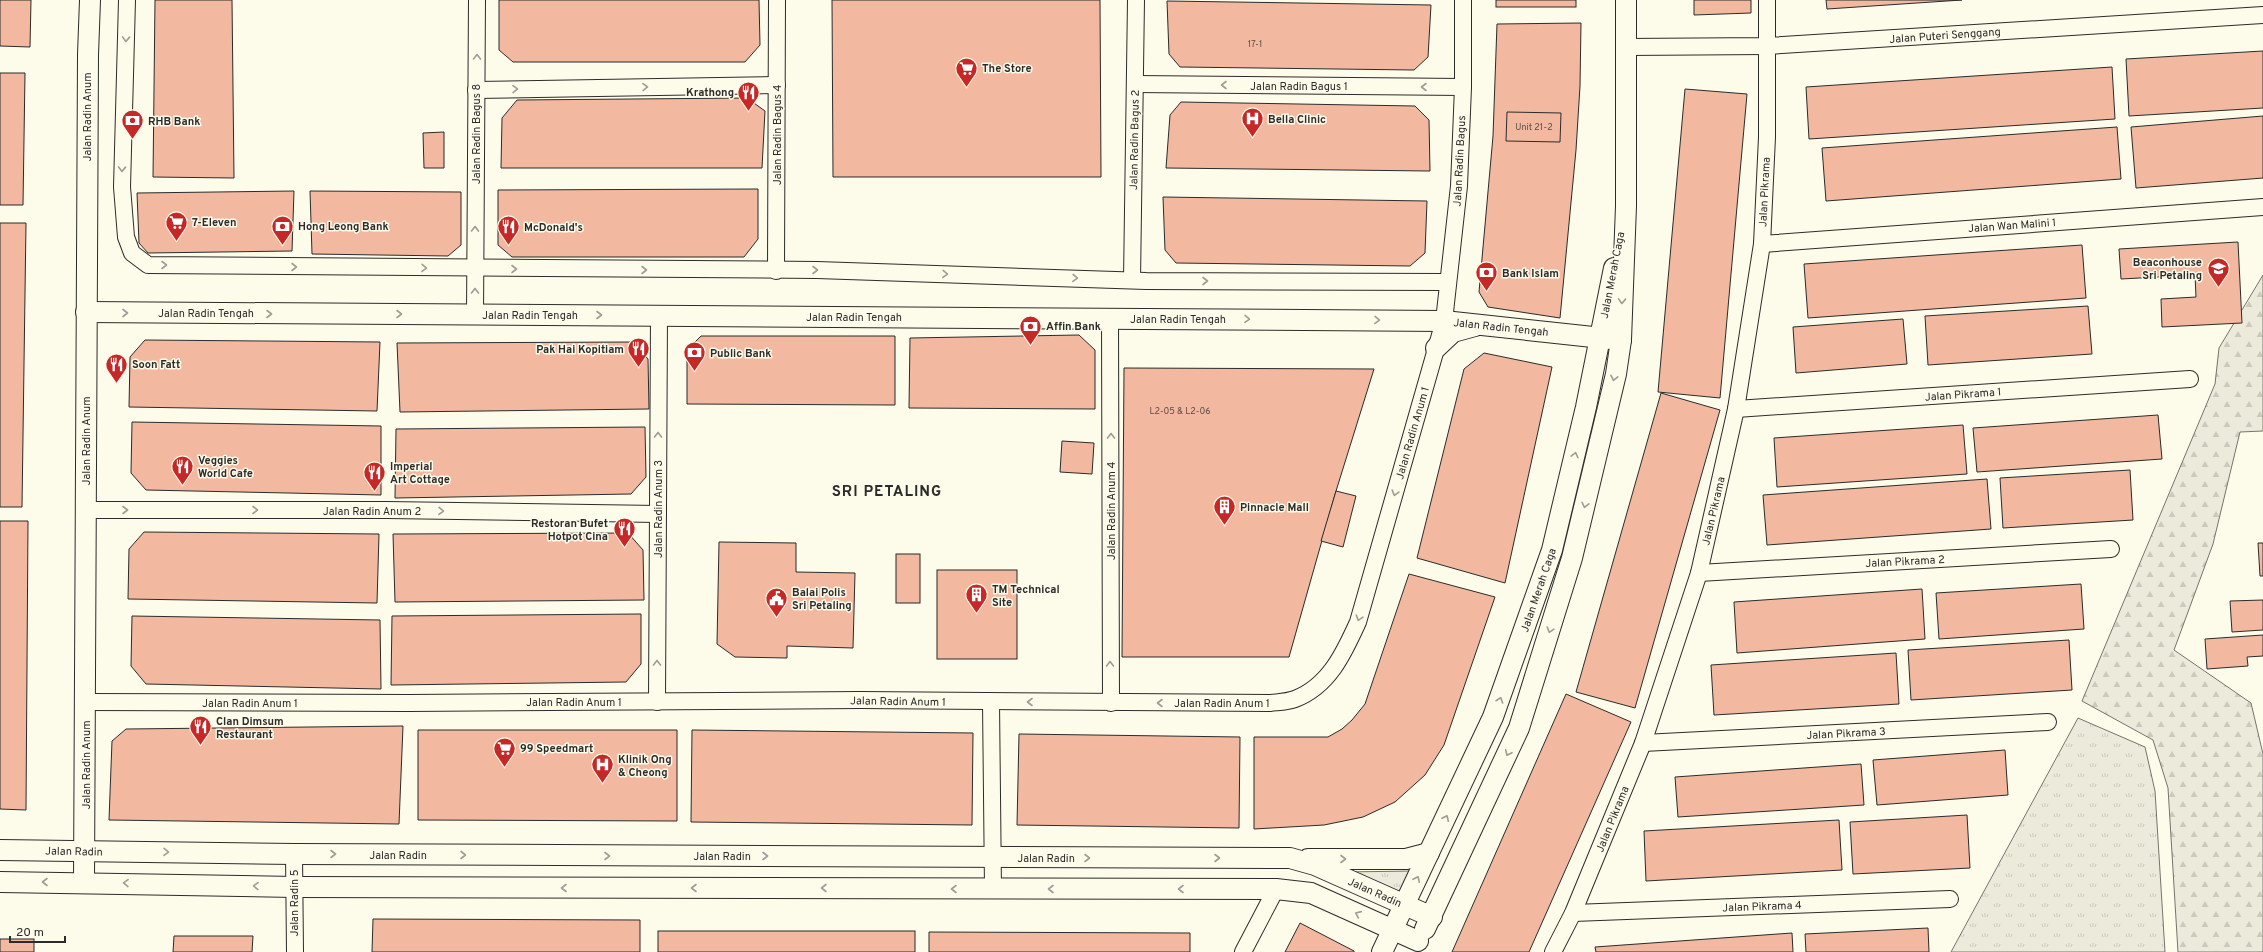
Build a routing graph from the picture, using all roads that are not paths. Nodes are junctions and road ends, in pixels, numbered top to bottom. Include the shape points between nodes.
1 (90, 0) edge
2 (127, 0) edge
3 (477, 0) edge
4 (777, 0) edge
5 (1136, 0) edge
6 (1463, 0) edge
7 (1626, 0) edge
8 (1767, 0) edge
9 (2263, 15) edge
10 (1767, 46) junction
11 (1626, 47) junction
12 (1135, 84) junction
13 (777, 85) junction
14 (1463, 87) junction
15 (476, 90) junction
16 (1626, 206) junction
17 (2263, 207) edge
18 (1762, 244) junction
19 (475, 268) junction
20 (776, 270) junction
21 (1132, 280) junction
22 (1448, 282) junction
23 (86, 312) junction
24 (475, 315) junction
25 (659, 316) junction
26 (1110, 318) junction
27 (1444, 321) junction
28 (1482, 325) junction
29 (1600, 338) junction
30 (1621, 340) junction
31 (1436, 348) junction
32 (2190, 379) dead end
33 (1736, 408) junction
34 (86, 510) junction
35 (658, 514) junction
36 (2111, 549) dead end
37 (1699, 573) junction
38 (86, 702) junction
39 (657, 702) junction
40 (991, 702) junction
41 (1111, 703) junction
42 (2048, 722) dead end
43 (1643, 743) junction
44 (0, 850) edge
45 (85, 851) junction
46 (1429, 853) junction
47 (294, 854) junction
48 (992, 857) junction
49 (1290, 858) junction
50 (0, 882) edge
51 (84, 882) junction
52 (295, 887) junction
53 (992, 889) junction
54 (1276, 889) junction
55 (1950, 899) dead end
56 (1405, 905) junction
57 (1573, 914) junction
58 (1432, 917) junction
59 (1394, 930) junction
60 (1416, 946) edge
61 (295, 952) edge
62 (1242, 952) edge
63 (1382, 952) edge
64 (1553, 952) edge

1 - 23 street, Jalan Radin Anum
2 -> 19 street via 122,187 126,237 132,253 148,265
15 -> 3 street, Jalan Radin Bagus 8
4 - 13 street, Jalan Radin Bagus 4
5 - 12 street, Jalan Radin Bagus 2
6 - 14 street, Jalan Radin Bagus
7 - 11 street, Jalan Merah Caga
8 - 10 street, Jalan Pikrama
9 - 10 street, Jalan Puteri Senggang
10 - 11 street, Jalan Puteri Senggang
10 - 18 street, Jalan Pikrama via 1767,137
11 - 16 street, Jalan Merah Caga
14 -> 12 street, Jalan Radin Bagus 1
12 - 21 street, Jalan Radin Bagus 2
15 -> 13 street
13 - 20 street, Jalan Radin Bagus 4
14 - 22 street, Jalan Radin Bagus via 1459,186
19 -> 15 street, Jalan Radin Bagus 8
16 - 29 street, Jalan Merah Caga
16 -> 30 street, Jalan Merah Caga
17 - 18 street, Jalan Wan Malini 1
18 - 33 street, Jalan Pikrama
19 -> 20 street
24 -> 19 street, Jalan Radin Bagus 8
20 -> 21 street
21 -> 22 street
22 - 27 street, Jalan Radin Bagus
23 -> 24 street, Jalan Radin Tengah
23 - 34 street, Jalan Radin Anum
24 -> 25 street, Jalan Radin Tengah
25 - 26 street, Jalan Radin Tengah
35 -> 25 street, Jalan Radin Anum 3
26 -> 27 street, Jalan Radin Tengah
41 -> 26 street, Jalan Radin Anum 4
27 - 28 street, Jalan Radin Tengah
27 - 31 street, Jalan Radin Anum 1
28 - 29 street, Jalan Radin Tengah
28 - 31 street via 1453,332
29 - 30 street, Jalan Radin Tengah
46 -> 29 street, Jalan Merah Caga via 1494,717 1552,550
30 -> 58 street, Jalan Merah Caga via 1616,374 1572,558 1519,728
31 -> 41 street, Jalan Radin Anum 1 via 1358,622 1342,657 1329,676 1313,689 1294,699 1270,703
32 - 33 street, Jalan Pikrama 1
33 - 37 street, Jalan Pikrama
34 -> 35 street, Jalan Radin Anum 2 via 387,510
34 - 38 street, Jalan Radin Anum
39 -> 35 street, Jalan Radin Anum 3
36 - 37 street, Jalan Pikrama 2
37 - 43 street, Jalan Pikrama
38 - 39 street, Jalan Radin Anum 1
38 - 45 street, Jalan Radin Anum
39 - 40 street, Jalan Radin Anum 1
41 -> 40 street, Jalan Radin Anum 1
40 - 48 street
42 - 43 street, Jalan Pikrama 3
43 - 57 street, Jalan Pikrama
44 - 45 street, Jalan Radin
45 -> 47 street, Jalan Radin
45 - 51 street, Jalan Radin Anum
49 -> 46 street via 1406,859
56 -> 46 street, Jalan Merah Caga
47 -> 48 street, Jalan Radin
47 - 52 street, Jalan Radin 5
48 -> 49 street, Jalan Radin
48 - 53 street
49 - 56 street, Jalan Radin via 1315,865
51 -> 50 street
52 -> 51 street
53 -> 52 street
52 - 61 street, Jalan Radin 5
54 -> 53 street
59 -> 54 street via 1311,893
54 - 62 street
55 - 57 street, Jalan Pikrama 4
56 - 58 street, Jalan Radin
56 - 59 street, Jalan Merah Caga
57 - 64 street, Jalan Pikrama
58 - 60 street, Jalan Merah Caga
59 - 60 street
59 - 63 street, Jalan Merah Caga

